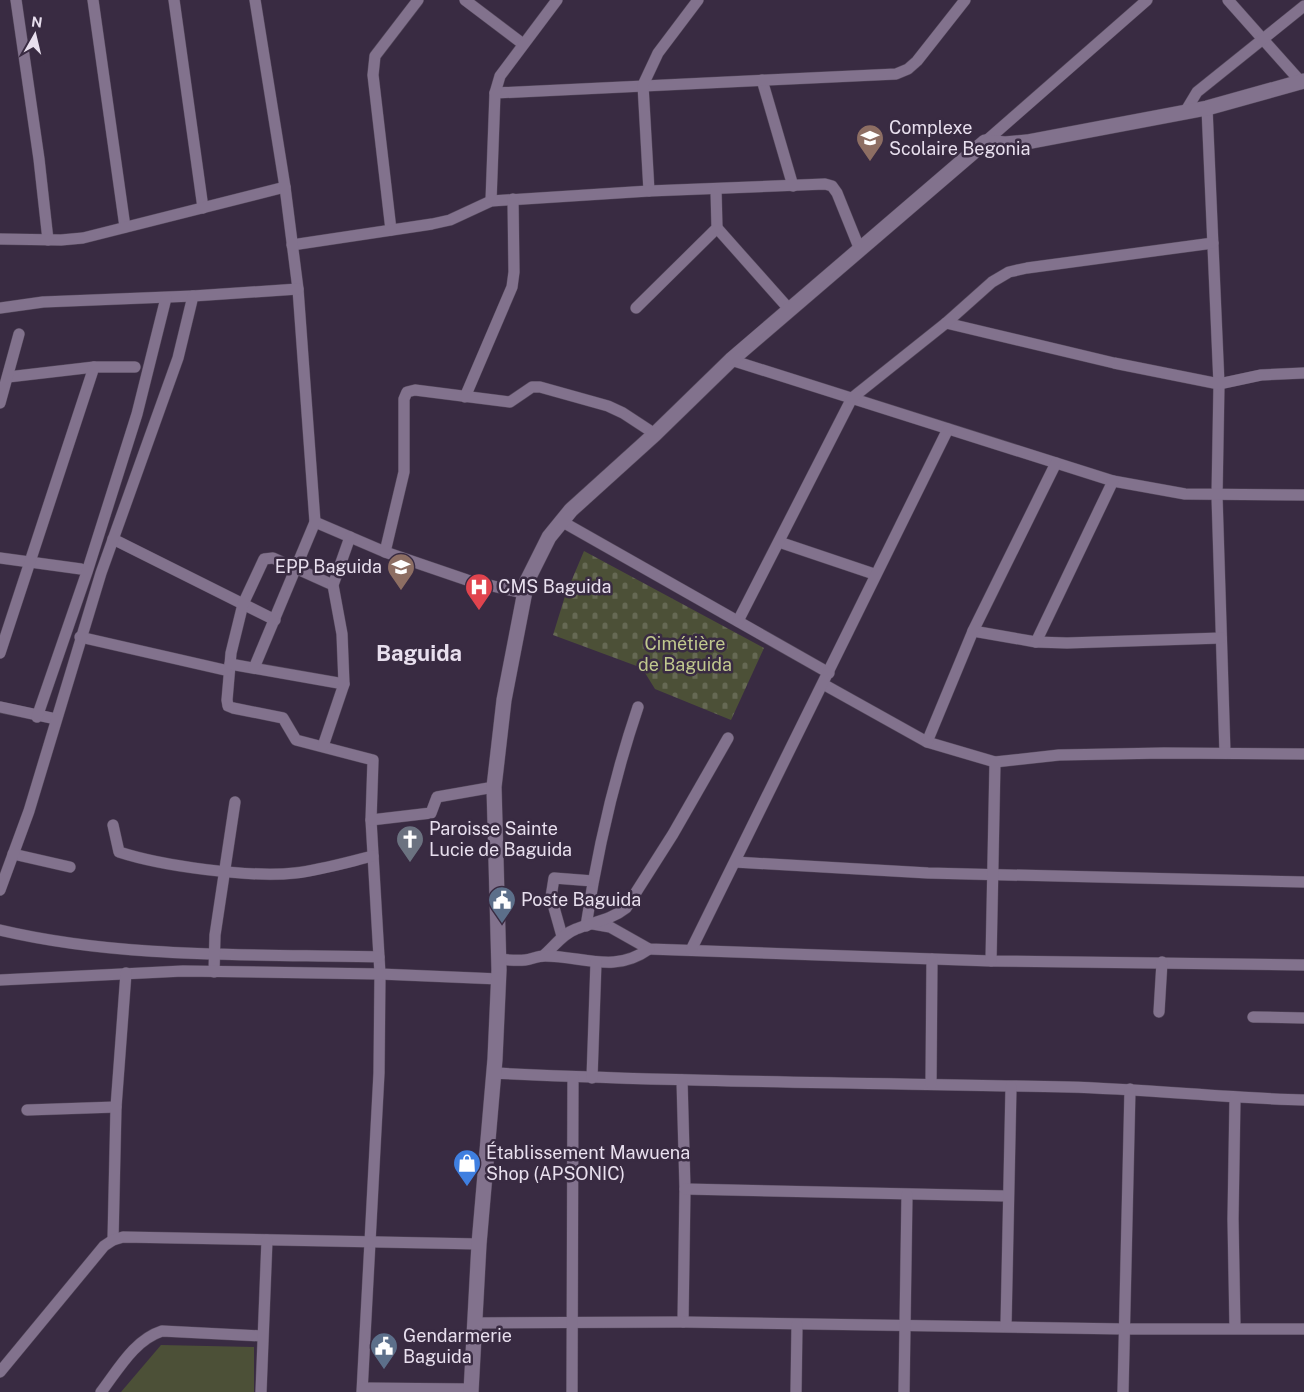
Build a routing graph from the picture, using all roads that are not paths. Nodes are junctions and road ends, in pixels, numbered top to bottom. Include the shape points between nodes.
1 (16, 0) edge
2 (93, 0) edge
3 (174, 0) edge
4 (256, 0) edge
5 (418, 0) edge
6 (465, 0) edge
7 (557, 0) edge
8 (698, 0) edge
9 (965, 0) edge
10 (1146, 0) edge
11 (1228, 0) edge
12 (1304, 6) edge
13 (1264, 40) junction
14 (523, 44) junction
15 (762, 80) junction
16 (1302, 81) edge
17 (643, 85) junction
18 (495, 93) junction
19 (1207, 108) junction
20 (1185, 112) junction
21 (985, 142) junction
22 (793, 186) junction
23 (285, 187) junction
24 (716, 190) junction
25 (649, 191) junction
26 (513, 199) junction
27 (491, 201) junction
28 (203, 208) junction
29 (125, 227) junction
30 (717, 228) junction
31 (391, 230) junction
32 (0, 239) edge
33 (48, 240) junction
34 (1213, 243) junction
35 (292, 245) junction
36 (860, 250) junction
37 (298, 288) junction
38 (193, 296) junction
39 (166, 298) junction
40 (0, 308) edge
41 (636, 308) dead end
42 (790, 309) junction
43 (946, 324) junction
44 (19, 334) dead end
45 (731, 360) junction
46 (94, 367) junction
47 (135, 367) dead end
48 (1304, 373) edge
49 (8, 377) junction
50 (1219, 384) junction
51 (465, 397) junction
52 (852, 398) junction
53 (0, 403) edge
54 (948, 429) junction
55 (654, 434) junction
56 (1056, 464) junction
57 (1113, 481) junction
58 (1217, 496) junction
59 (1304, 496) edge
60 (561, 521) junction
61 (315, 522) junction
62 (350, 537) junction
63 (113, 540) junction
64 (779, 542) junction
65 (385, 552) junction
66 (0, 558) edge
67 (29, 562) junction
68 (297, 568) junction
69 (80, 569) dead end
70 (874, 574) junction
71 (333, 585) junction
72 (523, 593) junction
73 (243, 604) junction
74 (5, 620) edge
75 (275, 620) junction
76 (738, 621) junction
77 (972, 631) junction
78 (80, 637) junction
79 (1221, 638) junction
80 (1036, 642) junction
81 (0, 653) edge
82 (230, 668) junction
83 (254, 668) junction
84 (829, 673) junction
85 (344, 684) junction
86 (823, 684) junction
87 (0, 707) edge
88 (638, 707) dead end
89 (37, 717) junction
90 (56, 719) junction
91 (728, 738) dead end
92 (927, 742) junction
93 (323, 746) junction
94 (1225, 753) junction
95 (1304, 754) edge
96 (995, 762) junction
97 (494, 787) junction
98 (235, 802) dead end
99 (370, 820) junction
100 (113, 825) dead end
101 (13, 854) junction
102 (374, 856) junction
103 (735, 862) junction
104 (70, 867) dead end
105 (226, 870) junction
106 (993, 874) junction
107 (593, 881) junction
108 (1304, 882) edge
109 (0, 890) edge
110 (589, 925) junction
111 (0, 930) edge
112 (562, 936) junction
113 (649, 949) junction
114 (691, 950) junction
115 (214, 954) junction
116 (543, 956) junction
117 (380, 957) junction
118 (498, 959) junction
119 (932, 959) junction
120 (991, 961) junction
121 (596, 962) junction
122 (1162, 962) junction
123 (1304, 965) edge
124 (126, 972) junction
125 (214, 972) junction
126 (380, 974) junction
127 (499, 979) junction
128 (0, 980) edge
129 (1159, 1012) dead end
130 (1253, 1017) dead end
131 (1304, 1018) edge
132 (494, 1073) junction
133 (573, 1077) junction
134 (592, 1078) junction
135 (682, 1080) junction
136 (931, 1084) junction
137 (1011, 1086) junction
138 (1130, 1089) junction
139 (1234, 1098) junction
140 (1304, 1100) edge
141 (116, 1107) junction
142 (27, 1110) dead end
143 (685, 1189) junction
144 (907, 1195) junction
145 (1007, 1196) junction
146 (113, 1240) junction
147 (267, 1240) junction
148 (370, 1242) junction
149 (479, 1244) junction
150 (571, 1322) junction
151 (683, 1322) junction
152 (474, 1323) junction
153 (797, 1325) junction
154 (906, 1326) junction
155 (1006, 1326) junction
156 (1235, 1328) junction
157 (1124, 1329) junction
158 (1304, 1329) edge
159 (262, 1336) junction
160 (0, 1372) edge
161 (362, 1390) edge
162 (471, 1391) edge
163 (101, 1392) edge
164 (261, 1392) edge
165 (572, 1392) edge
166 (796, 1392) edge
167 (904, 1392) edge
168 (1123, 1392) edge

1 - 33 street
2 - 29 street
3 - 28 street
4 - 23 street
5 - 31 street via 375,56 373,75
6 - 14 street
7 - 14 street
8 - 17 street via 658,53
9 - 15 street via 917,61 902,72
10 - 21 street
11 - 13 street
12 - 13 street
13 - 16 street
13 - 20 street via 1197,92
14 - 18 street via 500,76
15 - 17 street
15 - 22 street
16 - 19 street
17 - 18 street
17 - 25 street
18 - 27 street
19 - 20 street
19 - 34 street
20 - 21 street via 1028,142
21 - 36 street
22 - 24 street
22 - 36 street via 832,186
23 - 28 street
23 - 35 street
24 - 25 street
24 - 30 street
25 - 26 street
26 - 27 street
26 - 51 street via 512,287
27 - 31 street via 450,220
28 - 29 street
29 - 33 street via 83,238
30 - 41 street
30 - 42 street
31 - 35 street
32 - 33 street
34 - 43 street via 1009,272 992,282
34 - 50 street
35 - 37 street
36 - 42 street
37 - 38 street
37 - 61 street
38 - 39 street
38 - 63 street via 178,358
39 - 40 street via 43,302
39 - 89 street via 136,414
42 - 45 street
43 - 50 street
43 - 52 street
44 - 49 street
45 - 52 street
45 - 55 street
46 - 47 street
46 - 49 street
46 - 67 street
48 - 50 street via 1261,375
49 - 53 street
50 - 58 street
51 - 55 street via 510,402 532,387 540,387 608,406
51 - 65 street via 415,390 407,392 404,399 404,472
52 - 54 street
52 - 64 street
54 - 56 street
54 - 70 street
55 - 60 street
56 - 57 street
56 - 77 street
57 - 58 street via 1155,490
57 - 80 street
58 - 59 street
58 - 79 street
60 - 72 street via 532,570
60 - 76 street
61 - 62 street
61 - 68 street
62 - 65 street
62 - 71 street
63 - 73 street
63 - 78 street
64 - 70 street
64 - 76 street
65 - 72 street via 467,580
66 - 67 street
67 - 69 street
67 - 74 street
68 - 71 street
68 - 73 street via 273,558 264,559
68 - 75 street
70 - 84 street
71 - 85 street via 342,634
72 - 97 street via 504,700
73 - 75 street
73 - 82 street
74 - 81 street
75 - 83 street
76 - 84 street
77 - 80 street
77 - 92 street
78 - 82 street
78 - 90 street
79 - 80 street
79 - 94 street
82 - 83 street
82 - 93 street via 228,706 278,715 288,722 296,740
83 - 85 street
84 - 86 street
85 - 93 street
86 - 92 street
86 - 103 street
87 - 89 street
88 - 107 street via 619,762
89 - 90 street
90 - 101 street
91 - 110 street via 626,908 617,916
92 - 96 street
93 - 99 street via 372,760
94 - 95 street
94 - 96 street via 1059,755
96 - 106 street
97 - 99 street via 437,797 431,812
97 - 118 street
98 - 105 street
99 - 102 street
100 - 105 street via 118,852 148,860
101 - 104 street
101 - 109 street
102 - 105 street via 297,873
102 - 117 street
103 - 106 street
103 - 114 street
105 - 115 street
106 - 108 street
106 - 120 street
107 - 110 street
107 - 112 street via 554,878 551,897
110 - 112 street
110 - 113 street via 610,927
111 - 115 street via 57,943
112 - 116 street
113 - 114 street
113 - 121 street via 636,958
114 - 119 street
115 - 117 street
115 - 125 street
116 - 118 street via 524,960
116 - 121 street
117 - 126 street
118 - 127 street
119 - 120 street
119 - 136 street
120 - 122 street
121 - 134 street
122 - 123 street
122 - 129 street
124 - 125 street
124 - 128 street
124 - 141 street
125 - 126 street
126 - 127 street
126 - 148 street via 379,1073
127 - 132 street
130 - 131 street
132 - 133 street
132 - 149 street
133 - 134 street
133 - 150 street
134 - 135 street
135 - 136 street
135 - 143 street
136 - 137 street
137 - 138 street
137 - 145 street
138 - 139 street
138 - 157 street
139 - 140 street
139 - 156 street
141 - 142 street
141 - 146 street
143 - 144 street
143 - 151 street
144 - 145 street
144 - 154 street
145 - 155 street
146 - 147 street via 124,1237
146 - 160 street via 104,1246
147 - 148 street
147 - 159 street
148 - 149 street
148 - 161 street
149 - 152 street
150 - 151 street
150 - 152 street
150 - 165 street
151 - 153 street
152 - 162 street
153 - 154 street
153 - 166 street
154 - 155 street
154 - 167 street
155 - 157 street
156 - 157 street
156 - 158 street
157 - 168 street
159 - 163 street via 162,1331 150,1334
159 - 164 street
161 - 162 street

